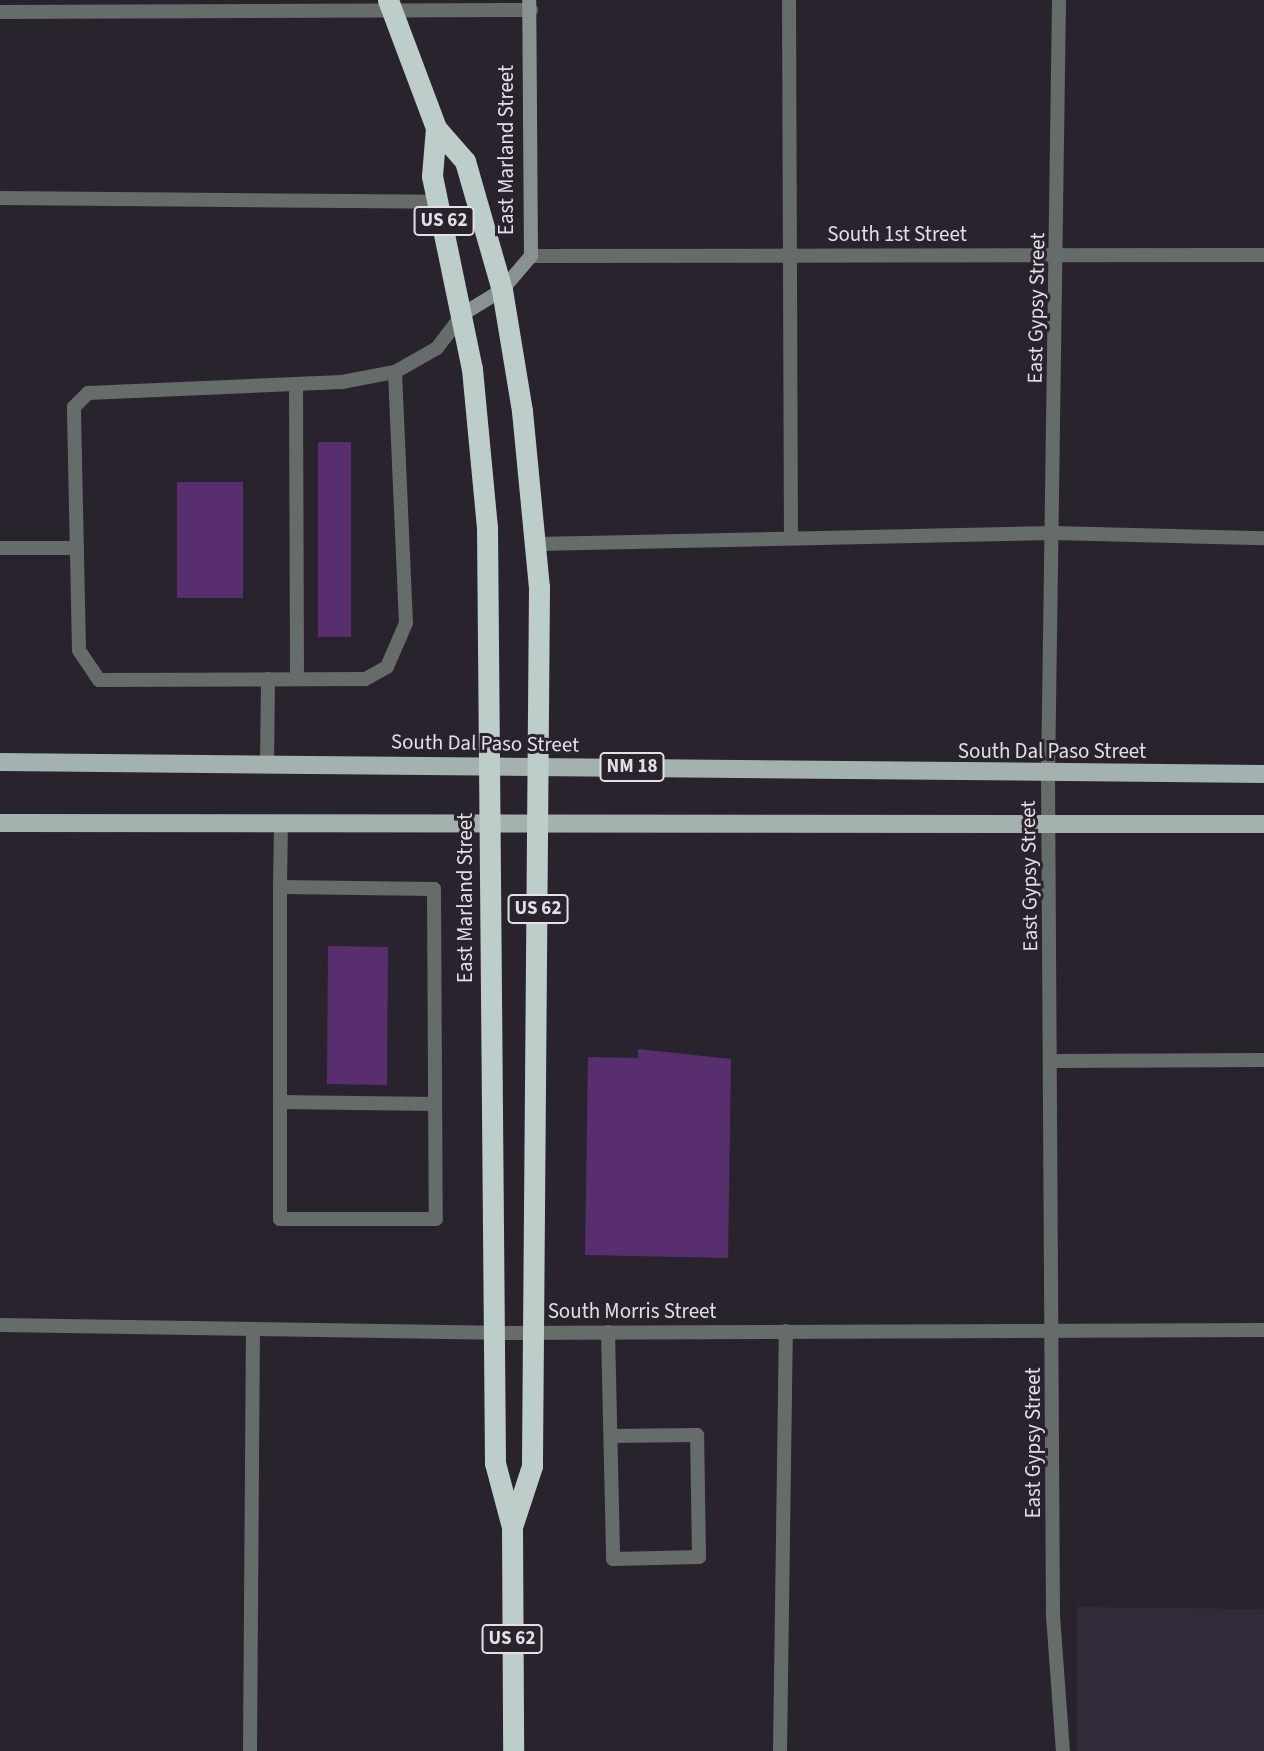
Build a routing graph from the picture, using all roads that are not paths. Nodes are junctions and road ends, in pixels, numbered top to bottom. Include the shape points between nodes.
1 (789, 0) edge
2 (1059, 0) edge
3 (530, 5) edge
4 (391, 6) edge
5 (0, 12) edge
6 (436, 128) junction
7 (0, 198) edge
8 (439, 202) junction
9 (1058, 254) junction
10 (788, 255) junction
11 (1264, 255) edge
12 (531, 256) junction
13 (502, 290) junction
14 (463, 314) junction
15 (396, 372) junction
16 (296, 384) junction
17 (1053, 533) junction
18 (791, 538) junction
19 (1264, 538) edge
20 (536, 544) junction
21 (0, 548) edge
22 (77, 548) junction
23 (268, 679) junction
24 (297, 679) junction
25 (0, 762) edge
26 (267, 764) junction
27 (490, 766) junction
28 (539, 766) junction
29 (1264, 774) edge
30 (1048, 775) junction
31 (0, 822) edge
32 (281, 824) junction
33 (490, 824) junction
34 (1049, 824) junction
35 (1264, 824) edge
36 (538, 827) junction
37 (280, 887) junction
38 (1264, 1060) edge
39 (1054, 1061) junction
40 (280, 1102) junction
41 (435, 1104) junction
42 (0, 1325) edge
43 (253, 1329) junction
44 (1054, 1329) junction
45 (1264, 1330) edge
46 (786, 1331) junction
47 (535, 1332) junction
48 (608, 1332) junction
49 (495, 1333) junction
50 (612, 1436) junction
51 (512, 1527) junction
52 (250, 1751) edge
53 (513, 1751) edge
54 (780, 1751) edge
55 (1063, 1751) edge

1 - 10 street
2 - 9 street, East Gypsy Street
3 - 4 street
3 - 12 street, East Marland Street
4 - 5 street
4 - 6 highway, US 62
6 - 8 highway, US 62 via 432,177
6 - 13 highway, US 62 via 465,161
7 - 8 street
8 - 14 highway, US 62
9 - 10 street, South 1st Street
9 - 11 street, South 1st Street
9 - 17 street, East Gypsy Street
10 - 12 street, South 1st Street
10 - 18 street
12 - 13 street, East Marland Street
13 - 14 street, East Marland Street
13 - 20 highway, East Marland Street / US 62
14 - 15 street via 437,348
14 - 27 highway, East Marland Street / US 62 via 487,527
15 - 16 street
15 - 24 street via 406,623 387,667 365,679
16 - 22 street via 88,393 74,407
16 - 24 street
17 - 18 street
17 - 19 street
17 - 30 street, East Gypsy Street
18 - 20 street
20 - 28 highway, East Marland Street / US 62
21 - 22 street
22 - 23 street via 79,650 99,680
23 - 24 street
23 - 26 street
25 - 26 main road, South Dal Paso Street / NM 18
26 - 27 main road, South Dal Paso Street / NM 18
27 - 28 main road, South Dal Paso Street / NM 18
27 - 33 highway, East Marland Street / US 62
28 - 30 main road, South Dal Paso Street / NM 18
28 - 36 highway, East Marland Street / US 62
29 - 30 main road, South Dal Paso Street / NM 18
30 - 34 street, East Gypsy Street
31 - 32 main road
32 - 33 main road
32 - 37 street
33 - 36 main road
33 - 49 highway, East Marland Street / US 62
34 - 35 main road
34 - 36 main road
34 - 39 street, East Gypsy Street
36 - 47 highway, East Marland Street / US 62
37 - 40 street
37 - 41 street via 434,889
38 - 39 street
39 - 44 street, East Gypsy Street
40 - 41 street
40 - 41 street via 280,1219 436,1219
42 - 43 street, South Morris Street
43 - 49 street, South Morris Street
43 - 52 street
44 - 45 street, South Morris Street
44 - 46 street, South Morris Street
44 - 55 street, East Gypsy Street via 1053,1616
46 - 48 street, South Morris Street
46 - 54 street
47 - 48 street, South Morris Street
47 - 49 street, South Morris Street
47 - 51 highway, East Marland Street / US 62 via 532,1466
48 - 50 street
49 - 51 highway, East Marland Street / US 62 via 495,1463
50 - 50 street via 613,1559 699,1558 696,1435
51 - 53 highway, East Marland Street / US 62

